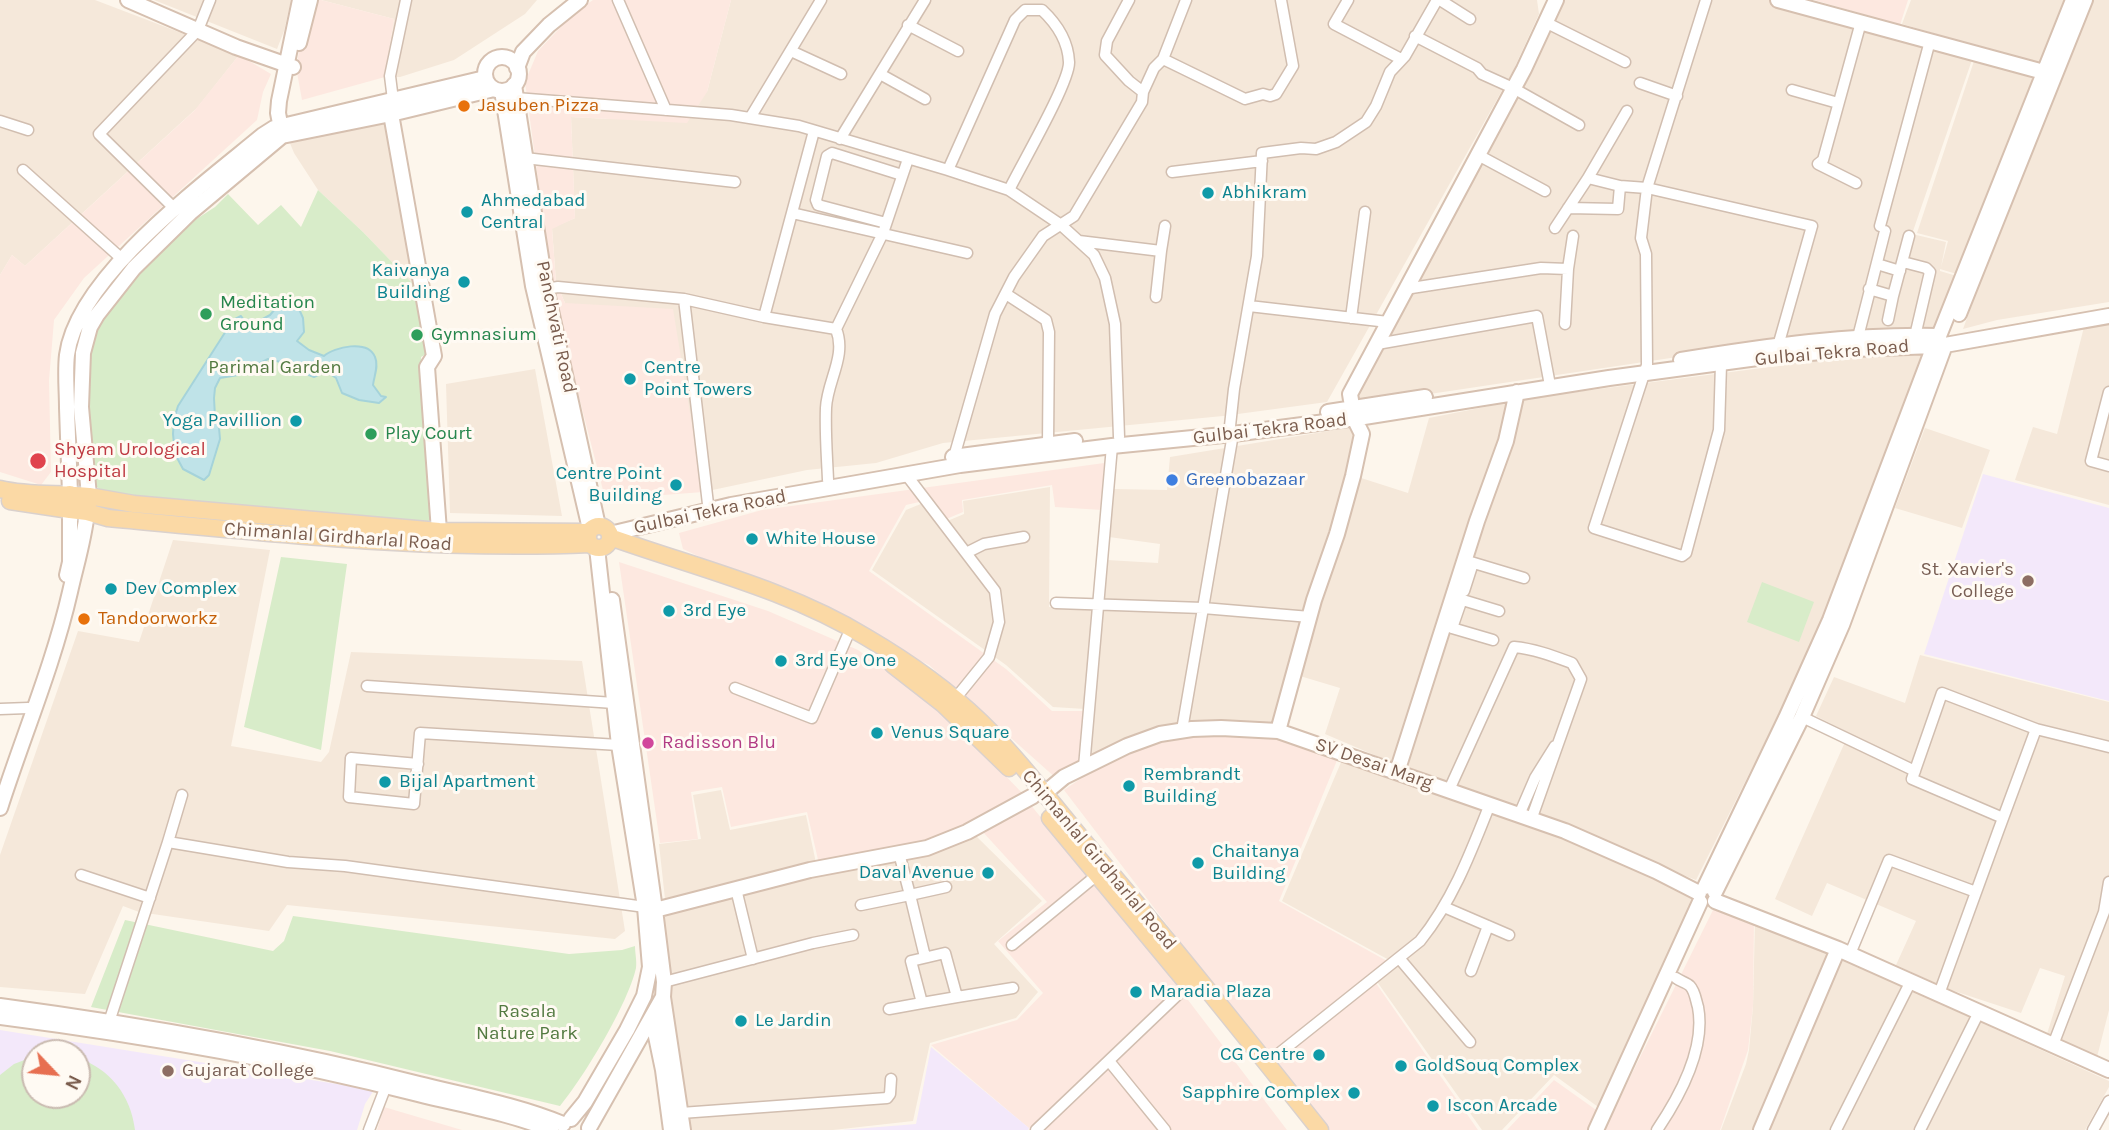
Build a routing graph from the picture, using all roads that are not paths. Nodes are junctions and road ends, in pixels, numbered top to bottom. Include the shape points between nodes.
1 (210, 0) edge
2 (300, 0) edge
3 (310, 0) edge
4 (406, 0) edge
5 (566, 0) edge
6 (580, 0) edge
7 (618, 0) edge
8 (821, 0) edge
9 (925, 0) edge
10 (1129, 0) edge
11 (1186, 0) edge
12 (1281, 0) edge
13 (1348, 0) edge
14 (1438, 0) edge
15 (1706, 0) edge
16 (1778, 0) edge
17 (2073, 0) edge
18 (2085, 0) edge
19 (133, 1) edge
20 (1553, 2) edge
21 (1470, 19) dead end
22 (1545, 22) junction
23 (1861, 22) junction
24 (908, 25) junction
25 (198, 30) junction
26 (1415, 36) junction
27 (1930, 41) junction
28 (791, 51) junction
29 (958, 51) dead end
30 (1163, 59) junction
31 (1401, 59) junction
32 (1625, 62) dead end
33 (513, 63) junction
34 (289, 65) junction
35 (841, 74) dead end
36 (880, 74) junction
37 (2050, 74) junction
38 (1640, 83) dead end
39 (502, 88) junction
40 (1513, 88) junction
41 (1792, 90) dead end
42 (1143, 92) junction
43 (1676, 96) junction
44 (925, 99) dead end
45 (1838, 103) junction
46 (392, 107) junction
47 (666, 110) junction
48 (1627, 111) dead end
49 (750, 118) junction
50 (0, 121) edge
51 (1578, 125) dead end
52 (27, 130) dead end
53 (286, 130) junction
54 (814, 131) junction
55 (840, 139) junction
56 (1478, 155) junction
57 (525, 158) junction
58 (908, 159) junction
59 (1262, 161) junction
60 (23, 170) dead end
61 (948, 170) junction
62 (1172, 172) dead end
63 (902, 175) junction
64 (1588, 178) junction
65 (735, 182) dead end
66 (1856, 183) dead end
67 (1620, 186) junction
68 (1647, 188) junction
69 (1009, 190) junction
70 (1545, 191) dead end
71 (1568, 208) junction
72 (175, 209) junction
73 (1366, 212) dead end
74 (792, 213) junction
75 (1061, 225) junction
76 (1166, 226) dead end
77 (885, 228) junction
78 (1555, 228) dead end
79 (1573, 236) dead end
80 (1909, 236) dead end
81 (1079, 241) junction
82 (1161, 251) junction
83 (967, 253) dead end
84 (122, 259) junction
85 (1877, 264) junction
86 (1901, 266) junction
87 (1568, 268) junction
88 (546, 289) junction
89 (1405, 289) junction
90 (1869, 289) junction
91 (1006, 294) junction
92 (1893, 296) junction
93 (1156, 297) dead end
94 (684, 299) junction
95 (1248, 306) junction
96 (2109, 306) edge
97 (2109, 316) edge
98 (764, 317) junction
99 (1350, 318) junction
100 (1888, 320) dead end
101 (1388, 322) junction
102 (1565, 324) dead end
103 (836, 329) junction
104 (1916, 336) junction
105 (1858, 337) junction
106 (1942, 340) junction
107 (1377, 344) junction
108 (1778, 346) junction
109 (1721, 363) junction
110 (1645, 369) junction
111 (1549, 380) junction
112 (2109, 392) edge
113 (1517, 393) junction
114 (1353, 413) junction
115 (1232, 430) junction
116 (1116, 442) junction
117 (1048, 444) junction
118 (954, 457) junction
119 (2109, 466) edge
120 (905, 474) junction
121 (828, 480) junction
122 (0, 489) edge
123 (0, 499) edge
124 (70, 502) junction
125 (88, 504) junction
126 (708, 504) junction
127 (439, 531) junction
128 (600, 537) junction
129 (1024, 537) dead end
130 (966, 554) junction
131 (1469, 562) junction
132 (1524, 578) dead end
133 (1459, 596) junction
134 (1056, 603) dead end
135 (1098, 605) junction
136 (1203, 608) junction
137 (1499, 611) dead end
138 (1310, 617) junction
139 (1448, 627) junction
140 (847, 637) junction
141 (1493, 640) dead end
142 (367, 686) dead end
143 (736, 688) dead end
144 (955, 699) junction
145 (614, 703) junction
146 (28, 708) junction
147 (0, 709) edge
148 (1802, 717) junction
149 (2036, 729) junction
150 (1182, 730) junction
151 (1278, 731) junction
152 (619, 745) junction
153 (2109, 747) edge
154 (418, 764) junction
155 (1083, 767) junction
156 (1915, 771) junction
157 (1397, 772) junction
158 (0, 785) edge
159 (1449, 790) junction
160 (182, 795) dead end
161 (1039, 795) junction
162 (1490, 804) junction
163 (0, 808) edge
164 (1525, 817) junction
165 (2003, 818) junction
166 (168, 842) junction
167 (899, 853) junction
168 (82, 874) dead end
169 (1097, 875) junction
170 (2109, 882) edge
171 (946, 887) dead end
172 (736, 889) junction
173 (1976, 892) junction
174 (910, 895) junction
175 (1707, 897) junction
176 (150, 898) junction
177 (861, 905) dead end
178 (1444, 907) junction
179 (650, 909) junction
180 (1488, 926) junction
181 (853, 935) dead end
182 (1509, 935) dead end
183 (1012, 945) dead end
184 (1844, 951) junction
185 (925, 957) junction
186 (1399, 958) junction
187 (754, 959) junction
188 (1471, 971) dead end
189 (1676, 978) junction
190 (1911, 981) junction
191 (664, 982) junction
192 (1188, 985) junction
193 (1013, 988) dead end
194 (1939, 994) junction
195 (663, 997) junction
196 (957, 997) junction
197 (922, 1003) junction
198 (0, 1006) edge
199 (889, 1009) dead end
200 (1979, 1012) junction
201 (0, 1017) edge
202 (652, 1017) junction
203 (110, 1022) junction
204 (1470, 1042) dead end
205 (2053, 1045) junction
206 (1109, 1061) junction
207 (1267, 1063) junction
208 (2109, 1070) edge
209 (891, 1079) dead end
210 (386, 1086) junction
211 (2109, 1101) edge
212 (681, 1113) junction
213 (561, 1126) edge
214 (589, 1129) edge
215 (369, 1130) edge
216 (671, 1130) edge
217 (683, 1130) edge
218 (1036, 1130) edge
219 (1165, 1130) edge
220 (1306, 1130) edge
221 (1320, 1130) edge
222 (1596, 1130) edge
223 (1606, 1130) edge
224 (1657, 1130) edge
225 (1761, 1130) edge
226 (1836, 1130) edge
227 (1920, 1130) edge
228 (2093, 1130) edge

1 - 25 street
2 - 34 main road
3 - 34 main road
4 - 46 street via 390,76
5 - 33 main road via 517,45
6 - 33 main road
7 - 47 street
8 - 28 street
9 - 24 street
10 - 42 street via 1107,41 1105,55
11 - 30 street
12 - 30 street via 1293,66 1276,93 1245,99
13 - 31 street via 1334,24
14 - 21 street
14 - 26 street
15 - 43 street
16 - 23 main road
17 - 37 main road
18 - 37 main road
19 - 25 main road
20 - 22 main road
22 - 32 street
22 - 40 main road
23 - 27 main road
23 - 45 street
24 - 29 street
24 - 36 street
25 - 34 main road
25 - 72 street via 99,134
26 - 31 street
26 - 40 street
27 - 37 main road
27 - 85 street
28 - 35 street
28 - 49 street
30 - 42 street
31 - 59 street via 1366,122 1336,142 1316,149 1262,153
33 - 39 main road via 518,77
33 - 39 main road via 496,58 486,67
34 - 53 main road via 278,113
36 - 44 street
36 - 55 street
37 - 106 main road
38 - 43 street
39 - 46 main road
39 - 47 street
39 - 57 main road, Panchvati Road
39 - 128 main road, Panchvati Road via 533,286
40 - 51 street
40 - 56 main road
41 - 45 street
42 - 75 street via 1142,102 1074,216
43 - 68 street
45 - 66 street via 1823,160 1818,164
46 - 53 main road
46 - 127 main road via 433,356 427,367
47 - 49 street
48 - 64 street
49 - 54 street
50 - 52 street
53 - 72 main road via 262,135
53 - 125 main road via 134,268 90,327 81,383
54 - 55 street
54 - 74 street
55 - 58 street
56 - 70 street
56 - 89 main road
57 - 65 street
57 - 88 main road, Panchvati Road
58 - 61 street
58 - 63 street
59 - 62 street
59 - 95 street via 1257,256
60 - 84 street
61 - 69 street
61 - 69 street via 1015,20 1026,10 1042,10 1057,24 1070,64
63 - 77 street
63 - 77 street via 832,153 827,156 818,205
64 - 67 street
64 - 71 street
67 - 68 street
67 - 71 street via 1618,209
68 - 108 street via 1812,226
68 - 110 street via 1641,239 1646,254
69 - 75 street
71 - 78 street
72 - 84 main road
73 - 99 street
74 - 77 street
74 - 98 street
75 - 81 street
75 - 91 street via 1043,236
76 - 82 street
77 - 83 street
77 - 103 street
79 - 87 street
80 - 86 street
81 - 82 street
81 - 116 street via 1094,254 1105,278 1115,324
82 - 93 street
84 - 124 main road via 85,306 68,354
85 - 86 street
85 - 90 street
86 - 92 street
86 - 104 street via 1930,272
87 - 89 street
87 - 102 street
88 - 94 street
88 - 128 main road, Panchvati Road
89 - 101 main road
90 - 92 street
90 - 105 street
91 - 117 street via 1046,320
91 - 118 street via 995,314
92 - 100 street
94 - 98 street
94 - 126 street
95 - 99 street
95 - 115 street
96 - 106 main road, Gulbai Tekra Road
97 - 106 main road, Gulbai Tekra Road
98 - 103 street
99 - 101 street
101 - 107 main road
103 - 121 street via 840,351 826,406
104 - 105 main road, Gulbai Tekra Road
104 - 106 main road, Gulbai Tekra Road
105 - 108 main road, Gulbai Tekra Road
106 - 109 main road, Gulbai Tekra Road
106 - 148 main road via 1842,625
106 - 175 main road via 1830,620
107 - 111 street via 1537,316
107 - 114 main road via 1350,394
108 - 110 main road, Gulbai Tekra Road
109 - 110 main road, Gulbai Tekra Road
109 - 110 street via 1719,430 1682,556 1594,528
110 - 111 main road, Gulbai Tekra Road
110 - 113 main road, Gulbai Tekra Road
111 - 114 main road, Gulbai Tekra Road
112 - 119 street via 2091,461
113 - 114 main road, Gulbai Tekra Road
113 - 131 main road
114 - 115 main road, Gulbai Tekra Road
114 - 138 main road via 1362,434
115 - 116 main road, Gulbai Tekra Road
115 - 136 street
116 - 117 main road, Gulbai Tekra Road
116 - 120 main road, Gulbai Tekra Road
116 - 135 street
117 - 118 main road, Gulbai Tekra Road
118 - 121 main road, Gulbai Tekra Road
120 - 128 main road, Gulbai Tekra Road via 731,505
120 - 130 street
121 - 126 main road, Gulbai Tekra Road
122 - 124 main road via 57,495
123 - 124 main road
124 - 125 main road
124 - 146 main road via 70,562 46,659
125 - 127 main road, Chimanlal Girdharlal Road via 134,504
125 - 128 main road, Chimanlal Girdharlal Road via 108,518 335,540 409,544
125 - 163 main road via 66,615
126 - 128 main road, Gulbai Tekra Road
127 - 128 main road, Chimanlal Girdharlal Road
128 - 140 main road, Chimanlal Girdharlal Road via 647,561 769,600
128 - 144 main road, Chimanlal Girdharlal Road via 762,587 822,612 901,659
128 - 145 main road
128 - 179 main road
129 - 130 street via 984,544
130 - 144 street via 995,591 999,622 989,657
131 - 132 street
131 - 133 main road
133 - 137 street
133 - 139 main road
134 - 135 street
135 - 136 street
135 - 155 street
136 - 138 street
136 - 150 street
138 - 151 main road
139 - 141 street
139 - 157 main road
140 - 143 street via 812,718
140 - 161 main road, Chimanlal Girdharlal Road via 895,666 943,704
142 - 145 street
144 - 161 main road, Chimanlal Girdharlal Road via 981,722
145 - 152 main road
146 - 147 street
146 - 158 main road
148 - 156 street
148 - 175 main road
149 - 153 street
149 - 156 street via 1942,693
149 - 165 street
150 - 151 main road, SV Desai Marg
150 - 155 main road, SV Desai Marg via 1127,746
151 - 157 main road, SV Desai Marg
152 - 154 street via 420,733
152 - 179 main road
154 - 154 street via 414,804 349,797 351,758
155 - 161 main road, SV Desai Marg
156 - 165 street via 1912,779
157 - 159 main road, SV Desai Marg
159 - 162 main road, SV Desai Marg
159 - 164 street via 1514,647 1572,663 1581,679 1560,740 1535,778
160 - 166 street
161 - 167 main road, SV Desai Marg via 967,832
161 - 169 main road, Chimanlal Girdharlal Road
161 - 207 main road, Chimanlal Girdharlal Road
162 - 164 main road, SV Desai Marg
162 - 178 street
164 - 175 main road, SV Desai Marg
165 - 173 street
166 - 176 street
166 - 179 street
167 - 172 main road, SV Desai Marg
167 - 174 street
168 - 176 street
169 - 183 street
169 - 192 main road, Chimanlal Girdharlal Road
170 - 205 street via 2104,912
171 - 174 street
172 - 179 main road, SV Desai Marg
172 - 187 street
173 - 184 street via 1889,860
173 - 194 street
174 - 177 street
174 - 185 street
175 - 184 main road, SV Desai Marg
175 - 189 main road
175 - 222 main road
176 - 203 street
178 - 180 street
178 - 186 street via 1420,941
179 - 191 main road
179 - 213 main road via 650,967 644,996 585,1102
180 - 182 street
180 - 188 street
181 - 187 street
184 - 190 main road, SV Desai Marg
184 - 225 main road
185 - 196 street via 945,953
185 - 197 street via 911,961
186 - 204 street
186 - 207 street
187 - 191 street
189 - 223 main road
189 - 224 street via 1691,987 1696,997 1699,1026 1691,1067 1674,1106
190 - 194 main road, SV Desai Marg
190 - 226 street
191 - 195 main road
192 - 206 street
192 - 220 main road, Chimanlal Girdharlal Road
193 - 196 street
194 - 200 main road, SV Desai Marg
195 - 202 main road
195 - 212 main road
196 - 197 street
197 - 199 street
198 - 203 main road
200 - 205 main road, SV Desai Marg
200 - 227 street
201 - 210 main road via 163,1041
202 - 214 main road
202 - 216 main road
203 - 213 main road via 389,1076
205 - 208 main road, SV Desai Marg
206 - 218 street
206 - 219 street
207 - 221 main road, Chimanlal Girdharlal Road
209 - 212 street via 887,1098
210 - 213 main road
210 - 215 street
211 - 228 street
212 - 217 main road
213 - 214 main road via 581,1120

